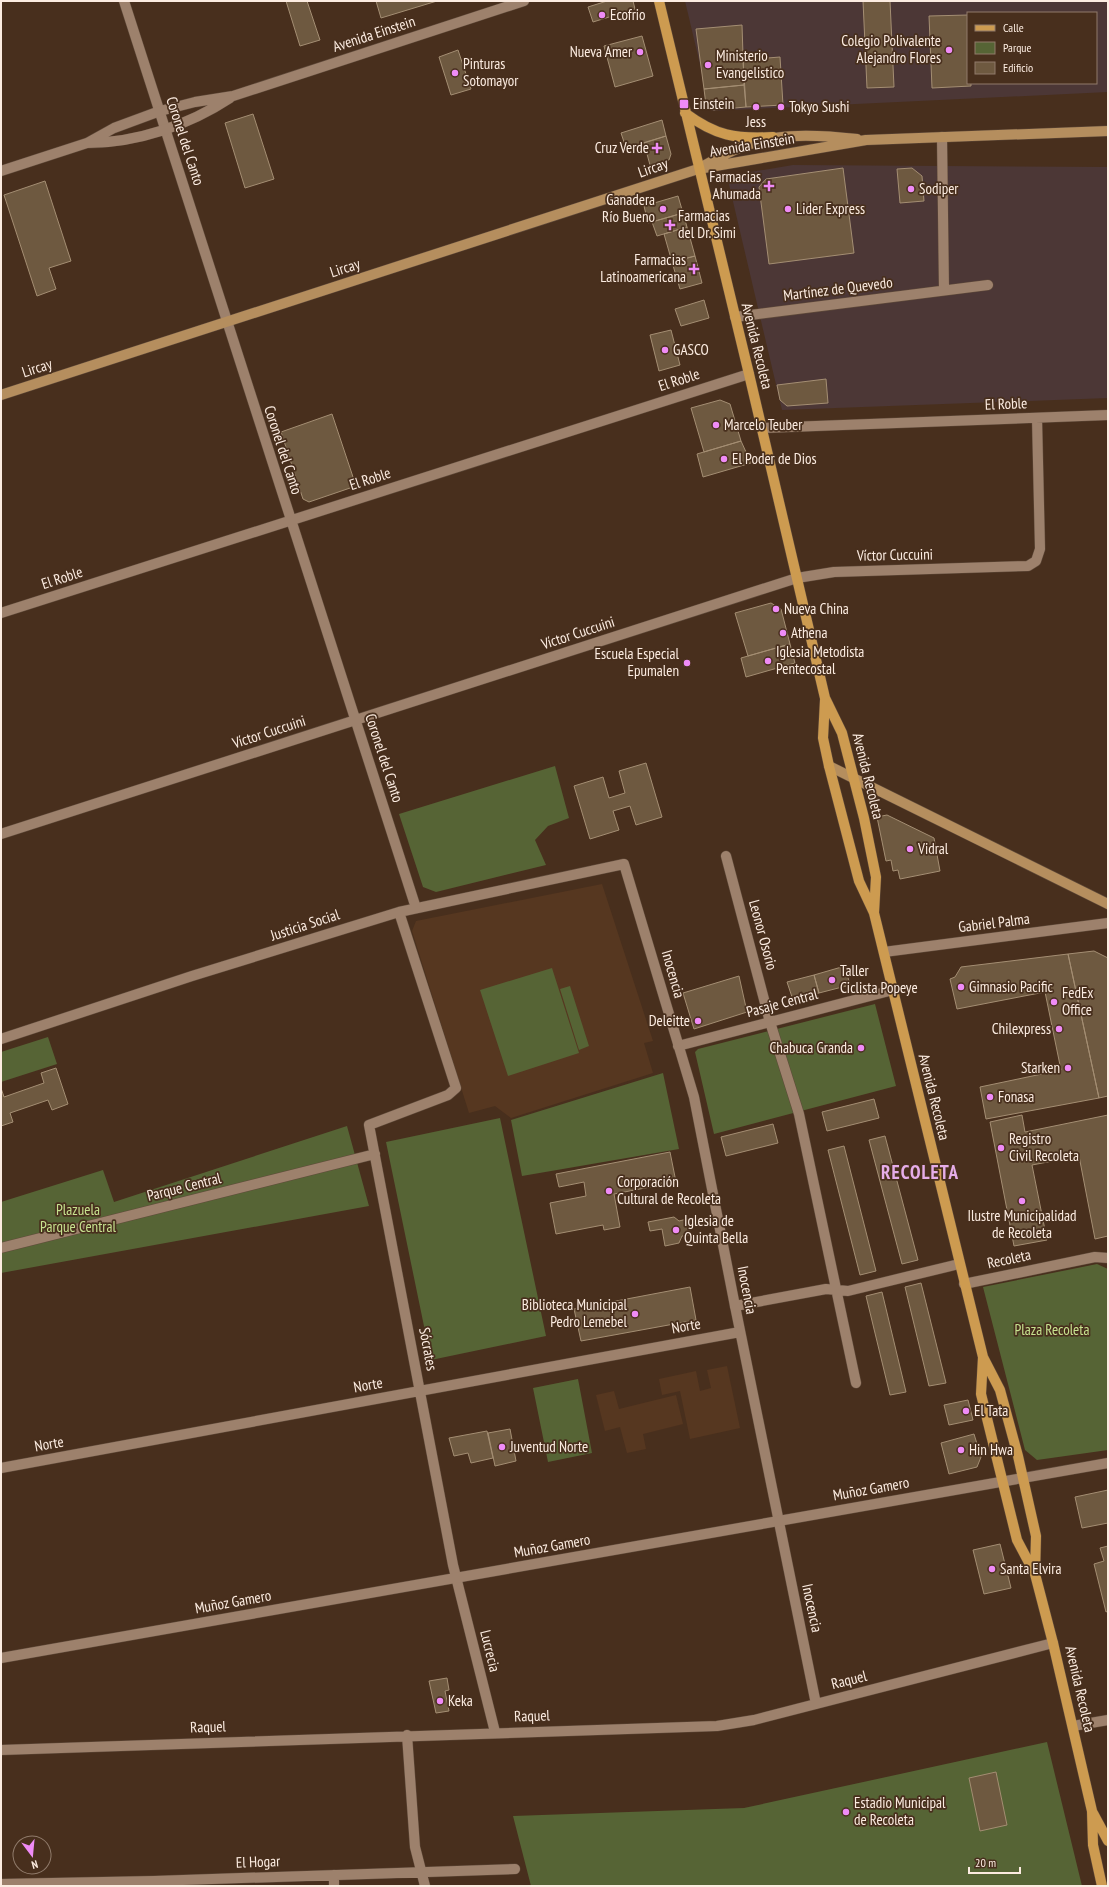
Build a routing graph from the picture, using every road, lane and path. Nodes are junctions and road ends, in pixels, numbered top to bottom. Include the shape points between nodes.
1 (124, 1) edge
2 (524, 1) edge
3 (659, 1) edge
4 (233, 96) junction
5 (160, 112) junction
6 (685, 113) junction
7 (166, 128) junction
8 (1108, 131) edge
9 (773, 137) junction
10 (942, 137) junction
11 (866, 140) junction
12 (87, 143) junction
13 (698, 169) junction
14 (1, 170) edge
15 (988, 285) dead end
16 (944, 290) junction
17 (735, 317) junction
18 (227, 323) junction
19 (749, 374) junction
20 (1, 395) edge
21 (1108, 415) edge
22 (1037, 418) junction
23 (762, 428) junction
24 (290, 520) junction
25 (797, 578) junction
26 (1, 613) edge
27 (825, 698) junction
28 (356, 720) junction
29 (829, 766) junction
30 (854, 779) junction
31 (1, 834) edge
32 (726, 856) dead end
33 (624, 864) joint
34 (1108, 904) edge
35 (416, 908) junction
36 (399, 912) junction
37 (874, 913) junction
38 (1108, 923) edge
39 (884, 952) junction
40 (893, 990) junction
41 (770, 1022) junction
42 (1, 1039) edge
43 (678, 1046) junction
44 (375, 1154) junction
45 (1, 1248) edge
46 (1108, 1258) edge
47 (959, 1264) junction
48 (964, 1284) junction
49 (837, 1290) junction
50 (735, 1306) junction
51 (740, 1332) junction
52 (983, 1358) junction
53 (856, 1383) dead end
54 (421, 1390) junction
55 (1108, 1463) edge
56 (1, 1468) edge
57 (1023, 1477) junction
58 (1003, 1481) junction
59 (779, 1521) junction
60 (1035, 1574) junction
61 (456, 1578) junction
62 (1053, 1643) junction
63 (1, 1658) edge
64 (816, 1704) junction
65 (1108, 1720) edge
66 (1073, 1726) junction
67 (495, 1732) junction
68 (407, 1735) junction
69 (1, 1750) edge
70 (1092, 1811) junction
71 (1108, 1841) edge
72 (516, 1869) dead end
73 (422, 1871) junction
74 (334, 1875) junction
75 (247, 1882) edge
76 (154, 1883) edge
77 (1, 1884) edge
78 (56, 1884) edge
79 (334, 1886) edge
80 (425, 1886) edge
81 (1102, 1886) edge

1 - 5 street, Coronel del Canto
2 - 4 street, Avenida Einstein
3 - 6 main road, Avenida Recoleta
4 - 5 street, Avenida Einstein via 195,102
4 - 7 street, Avenida Einstein via 199,116
5 - 7 street, Coronel del Canto
5 - 12 street, Avenida Einstein via 114,128
6 - 9 main road via 707,128 726,136
6 - 13 main road, Avenida Recoleta
7 - 12 street, Avenida Einstein via 129,139
7 - 18 street, Coronel del Canto
8 - 10 main road, Avenida Einstein
9 - 11 main road, Avenida Einstein via 811,134
9 - 13 main road, Avenida Einstein via 731,150
10 - 11 main road, Avenida Einstein
10 - 16 street
11 - 13 main road, Avenida Einstein
12 - 14 street, Avenida Einstein
13 - 17 main road, Avenida Recoleta
13 - 18 main road, Lircay
15 - 16 street, Martínez de Quevedo
16 - 17 street, Martínez de Quevedo
17 - 19 main road, Avenida Recoleta
18 - 20 main road, Lircay
18 - 24 street, Coronel del Canto
19 - 23 main road, Avenida Recoleta
19 - 24 street, El Roble
21 - 22 street, El Roble
22 - 23 street, El Roble
22 - 25 street, Víctor Cuccuini via 1040,549 1032,564 1023,567 834,572
23 - 25 main road, Avenida Recoleta
24 - 26 street, El Roble
24 - 28 street, Coronel del Canto
25 - 27 main road, Avenida Recoleta
25 - 28 street, Víctor Cuccuini
27 - 29 main road, Avenida Recoleta via 823,738
27 - 30 main road, Avenida Recoleta via 842,733
28 - 31 street, Víctor Cuccuini
28 - 35 street, Coronel del Canto
29 - 30 main road
29 - 37 main road, Avenida Recoleta via 859,881
30 - 34 main road
30 - 37 main road, Avenida Recoleta via 876,877
32 - 41 street, Leonor Osorio
33 - 35 street, Justicia Social
33 - 43 street, Inocencia
35 - 36 street, Justicia Social
36 - 42 street, Justicia Social
36 - 44 street, Sócrates via 456,1088 448,1095 369,1125
37 - 39 main road, Avenida Recoleta
38 - 39 street, Gabriel Palma
39 - 40 main road, Avenida Recoleta
40 - 41 street, Pasaje Central
40 - 47 main road, Avenida Recoleta
41 - 43 street, Pasaje Central
41 - 49 street, Leonor Osorio via 799,1114
43 - 50 street, Inocencia via 698,1113
44 - 45 street, Parque Central
44 - 54 street, Sócrates
46 - 48 street, Recoleta via 1095,1257
47 - 48 main road, Avenida Recoleta
47 - 49 street via 848,1291
48 - 52 main road, Avenida Recoleta
49 - 50 street via 826,1289
49 - 53 street, Leonor Osorio
50 - 51 street, Inocencia
51 - 54 street, Norte
51 - 59 street, Inocencia
52 - 57 main road, Avenida Recoleta via 1000,1390
52 - 58 main road, Avenida Recoleta via 981,1394
54 - 56 street, Norte
54 - 61 street, Sócrates
55 - 57 street, Muñoz Gamero
57 - 58 street, Muñoz Gamero
57 - 60 main road, Avenida Recoleta via 1036,1536
58 - 59 street, Muñoz Gamero
58 - 60 main road, Avenida Recoleta via 1017,1540
59 - 61 street, Muñoz Gamero
59 - 64 street, Inocencia
60 - 62 main road, Avenida Recoleta
61 - 63 street, Muñoz Gamero
61 - 67 street, Lucrecia
62 - 64 street, Raquel
62 - 66 main road, Avenida Recoleta
64 - 67 street, Raquel via 754,1720 717,1726
65 - 66 street
66 - 70 main road, Avenida Recoleta
67 - 68 street, Raquel
68 - 69 street, Raquel
68 - 73 street via 415,1847
70 - 71 main road, Avenida Recoleta
70 - 81 main road, Avenida Recoleta via 1093,1845
72 - 73 street, El Hogar
73 - 74 street, El Hogar
73 - 80 street
74 - 75 street, El Hogar
74 - 79 street
75 - 76 street, El Hogar
76 - 78 street, El Hogar
77 - 78 street, El Hogar

